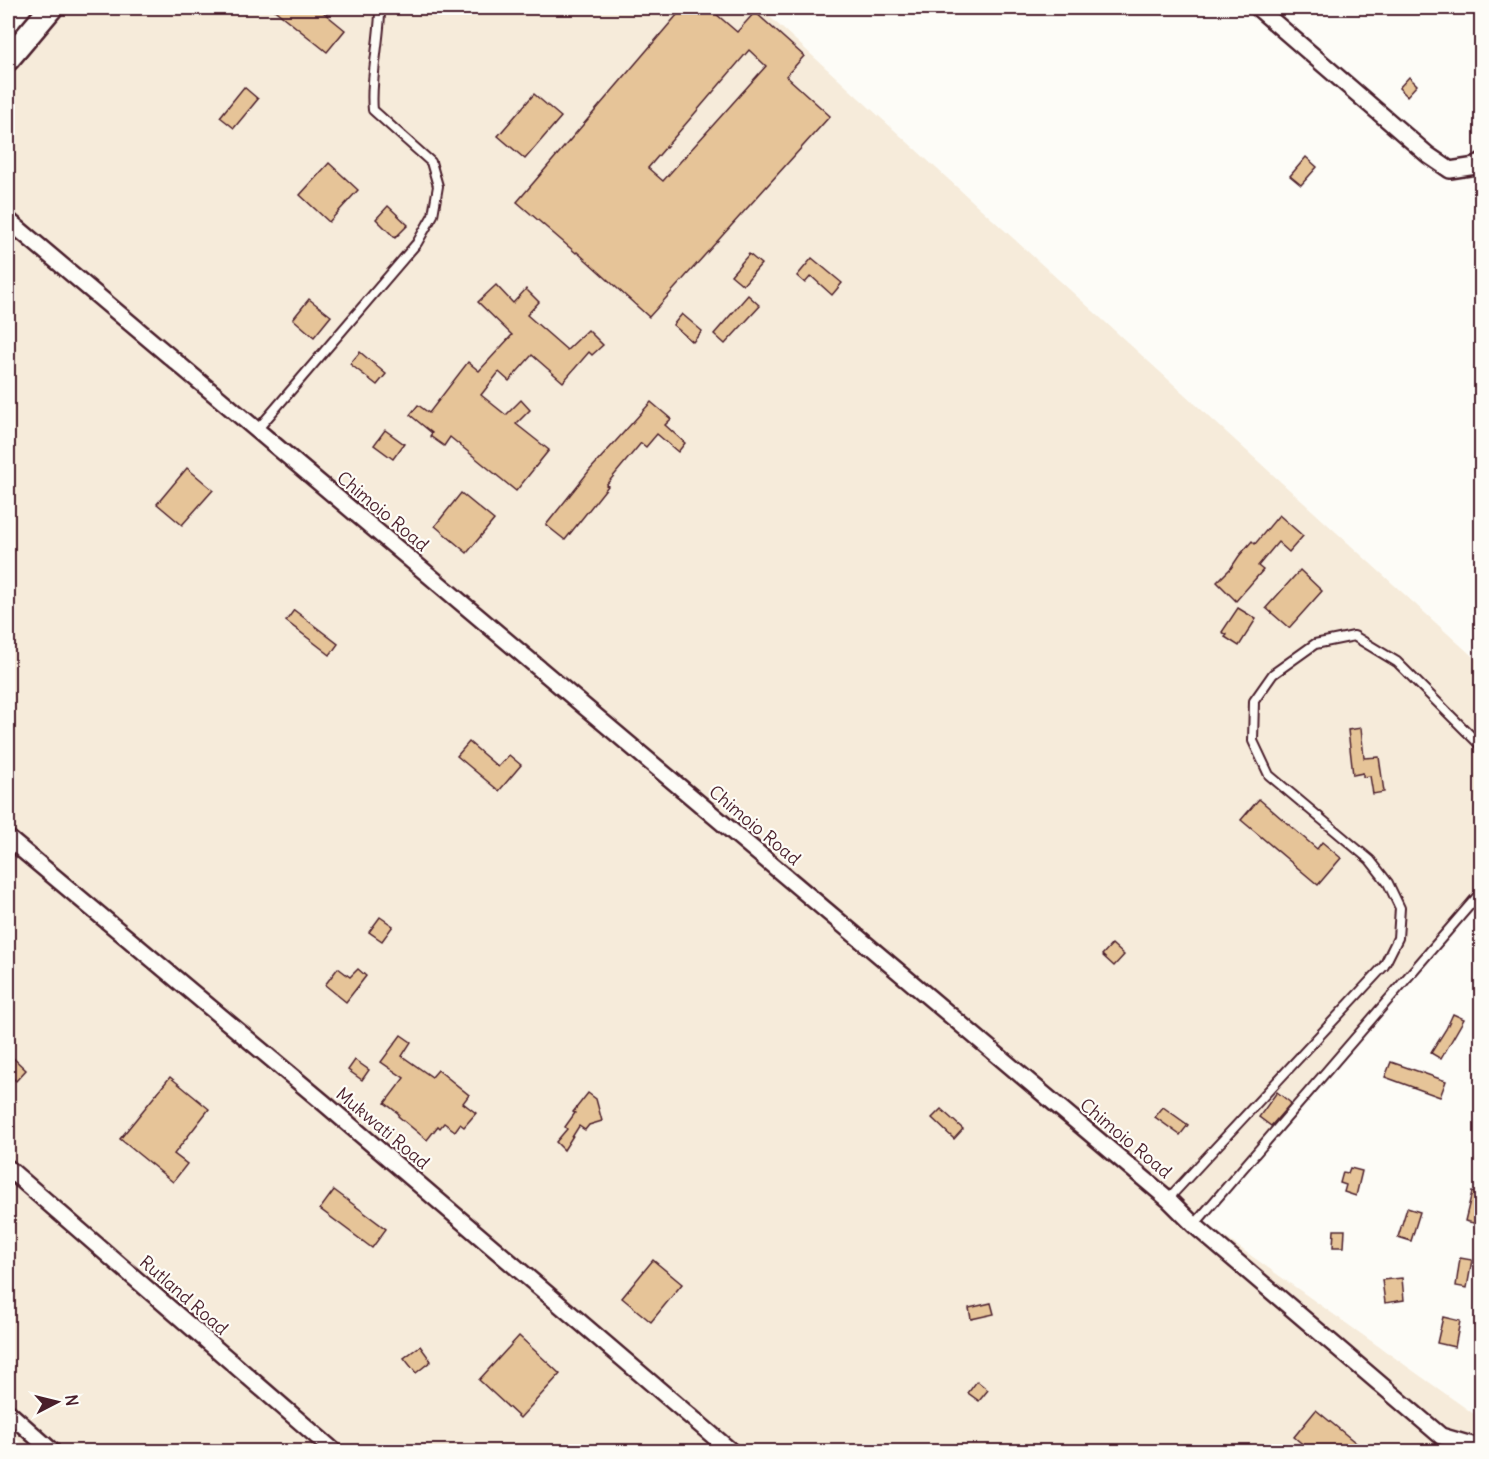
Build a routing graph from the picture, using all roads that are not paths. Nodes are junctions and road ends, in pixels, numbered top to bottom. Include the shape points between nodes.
1 (51, 8) edge
2 (1258, 8) edge
3 (380, 13) dead end
4 (8, 59) edge
5 (1482, 161) edge
6 (8, 220) edge
7 (257, 430) junction
8 (1482, 747) edge
9 (8, 838) edge
10 (1482, 891) edge
11 (8, 1168) edge
12 (1168, 1199) junction
13 (1194, 1225) junction
14 (8, 1412) edge
15 (1482, 1448) edge
16 (53, 1452) edge
17 (335, 1452) edge
18 (732, 1452) edge

1 - 4 street
2 - 5 street via 1428,155 1450,170 1476,166
3 - 7 lane via 373,110 430,162 438,186 432,215 417,243
6 - 7 street, Chimoio Road
7 - 12 street, Chimoio Road
8 - 12 lane via 1397,662 1354,636 1314,644 1273,674 1254,701 1253,741 1269,775 1370,860 1388,883 1400,909 1398,938 1384,966
9 - 18 street, Mukwati Road
10 - 13 lane
11 - 17 street, Rutland Road
12 - 13 street, Chimoio Road
13 - 15 street, Chimoio Road via 1441,1436
14 - 16 street

